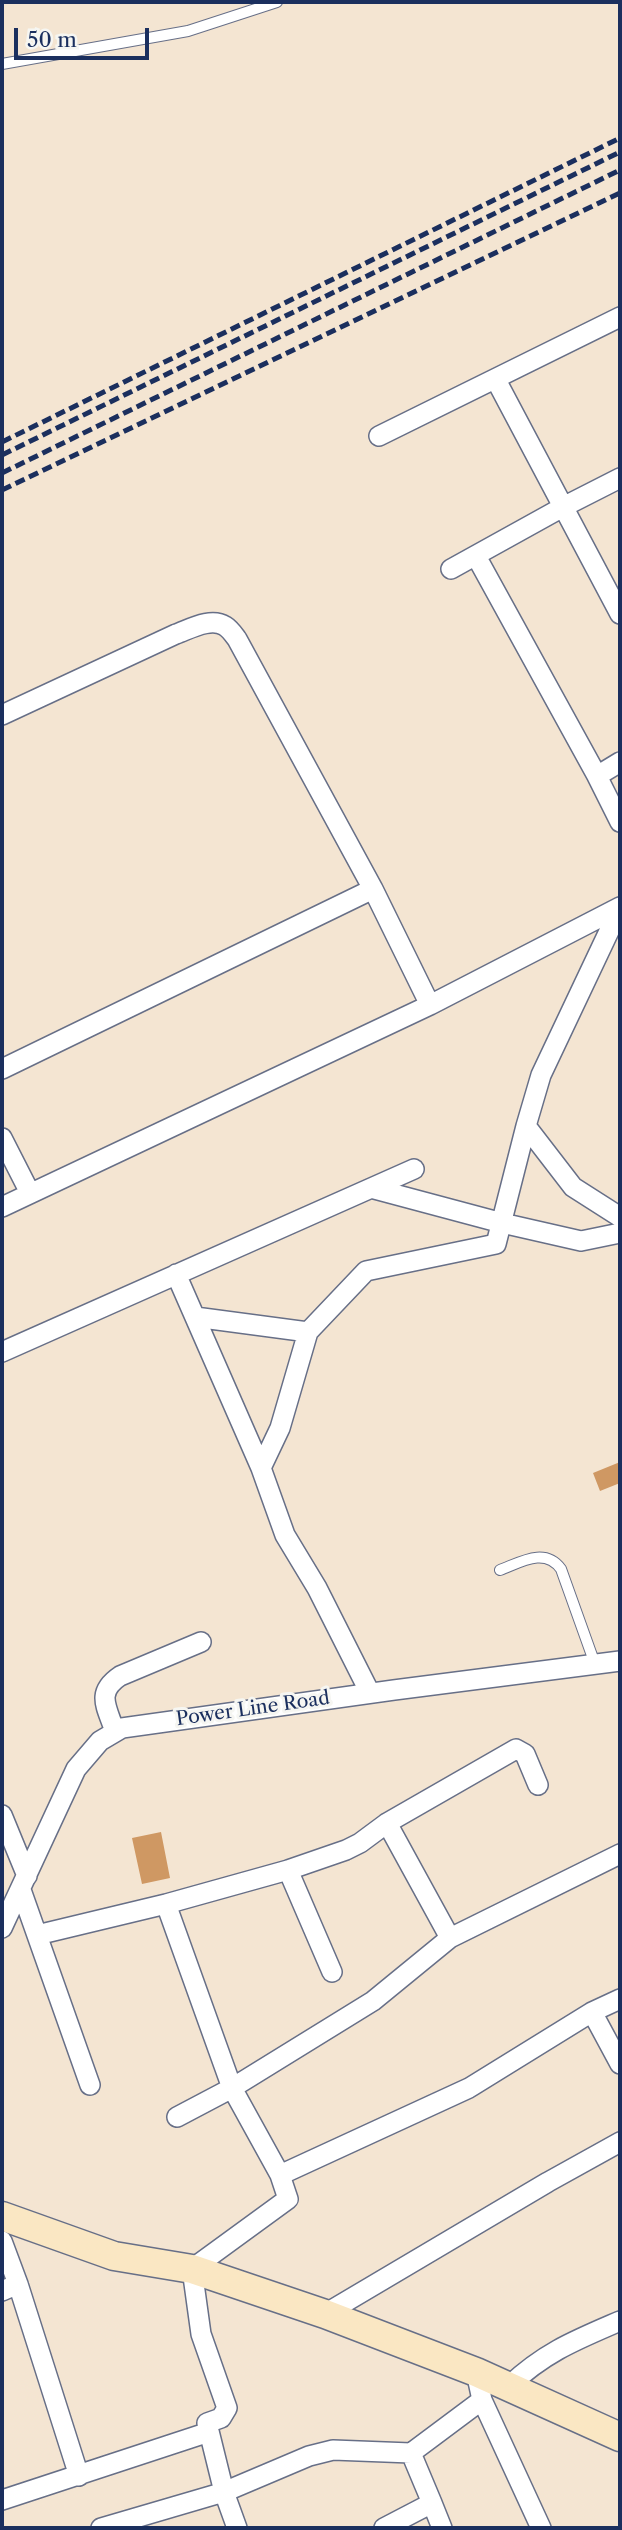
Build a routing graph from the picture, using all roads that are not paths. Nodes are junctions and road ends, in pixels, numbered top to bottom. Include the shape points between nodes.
1 (277, 2) edge
2 (2, 64) edge
3 (620, 317) edge
4 (496, 380) junction
5 (379, 436) dead end
6 (620, 478) edge
7 (563, 507) junction
8 (476, 556) junction
9 (451, 569) dead end
10 (620, 614) edge
11 (2, 715) edge
12 (620, 762) edge
13 (597, 776) junction
14 (620, 822) edge
15 (373, 889) junction
16 (620, 908) edge
17 (430, 1005) junction
18 (2, 1069) edge
19 (526, 1126) junction
20 (2, 1138) edge
21 (414, 1169) dead end
22 (371, 1188) junction
23 (30, 1193) junction
24 (2, 1207) edge
25 (620, 1217) edge
26 (502, 1223) junction
27 (620, 1233) edge
28 (176, 1274) junction
29 (195, 1317) junction
30 (308, 1332) junction
31 (2, 1352) edge
32 (261, 1468) junction
33 (500, 1570) dead end
34 (201, 1642) dead end
35 (620, 1661) edge
36 (595, 1664) junction
37 (370, 1693) junction
38 (115, 1732) junction
39 (538, 1785) dead end
40 (2, 1815) edge
41 (387, 1823) junction
42 (620, 1854) edge
43 (288, 1870) junction
44 (24, 1883) junction
45 (166, 1904) junction
46 (2, 1928) edge
47 (37, 1935) junction
48 (450, 1938) junction
49 (332, 1972) dead end
50 (620, 1999) edge
51 (592, 2012) junction
52 (620, 2064) edge
53 (90, 2085) dead end
54 (232, 2088) junction
55 (177, 2117) dead end
56 (620, 2142) edge
57 (280, 2175) junction
58 (2, 2216) edge
59 (2, 2241) edge
60 (192, 2269) junction
61 (10, 2288) edge
62 (325, 2314) junction
63 (620, 2321) edge
64 (476, 2372) junction
65 (509, 2386) junction
66 (482, 2400) junction
67 (209, 2432) junction
68 (620, 2437) edge
69 (411, 2452) junction
70 (79, 2476) junction
71 (224, 2492) junction
72 (2, 2500) edge
73 (432, 2503) junction
74 (101, 2528) edge
75 (237, 2528) edge
76 (384, 2528) edge
77 (442, 2528) edge
78 (541, 2528) edge

1 - 2 lane via 188,31
3 - 4 street
4 - 5 street
4 - 7 street
6 - 7 street
7 - 8 street
7 - 10 street
8 - 9 street
8 - 13 street
11 - 15 street via 176,634 202,624 225,626 237,639
12 - 13 street
13 - 14 street
15 - 17 street
15 - 18 street
16 - 17 street
16 - 19 street via 541,1075
17 - 23 street
19 - 25 street via 573,1187
19 - 26 street
20 - 23 street
21 - 22 street
22 - 26 street
22 - 28 street
23 - 24 street
26 - 27 street via 581,1241
26 - 30 street via 496,1244 366,1271
28 - 29 street
28 - 31 street
29 - 30 street
29 - 32 street
30 - 32 street via 280,1428
32 - 37 street via 285,1535
33 - 36 lane via 533,1558 554,1561 561,1569
34 - 38 street via 109,1684 105,1700
35 - 36 street, Power Line Road
36 - 37 street, Power Line Road
37 - 38 street, Power Line Road via 150,1723
38 - 44 street, Power Line Road via 100,1741 76,1769
39 - 41 street via 525,1754 516,1749
40 - 44 street
41 - 43 street via 346,1850
41 - 48 street
42 - 48 street
43 - 45 street
43 - 49 street
44 - 46 street, Power Line Road
44 - 47 street
45 - 47 street
45 - 54 street
47 - 53 street
48 - 54 street via 373,2001
50 - 51 street
51 - 52 street
51 - 57 street via 470,2088
54 - 55 street
54 - 57 street
56 - 62 street
57 - 60 street via 288,2199
58 - 60 street via 114,2256
59 - 61 street
60 - 62 street
60 - 67 street via 201,2334 227,2408 221,2418 207,2423
61 - 70 street
62 - 64 street
63 - 65 street via 561,2346
64 - 65 street
64 - 66 street
65 - 68 street
66 - 69 street
66 - 78 street
67 - 70 street
67 - 71 street
69 - 71 street via 333,2450
69 - 73 street
70 - 72 street
71 - 74 street
71 - 75 street
73 - 76 street
73 - 77 street

